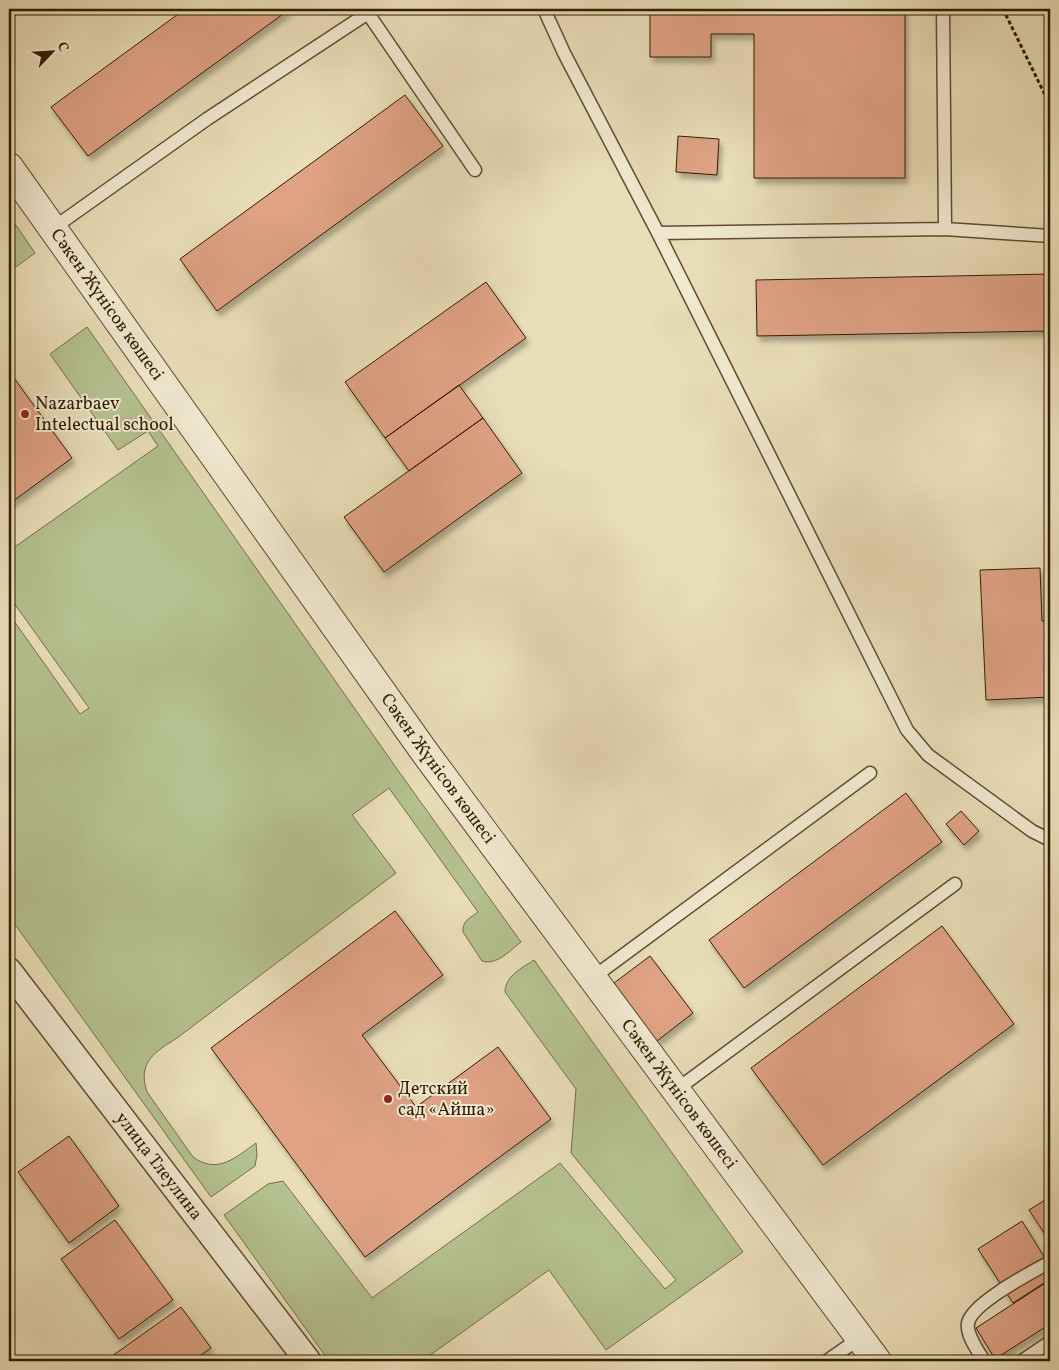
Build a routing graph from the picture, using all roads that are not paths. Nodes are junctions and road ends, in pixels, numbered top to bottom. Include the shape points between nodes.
1 (544, 9) edge
2 (943, 9) edge
3 (366, 11) edge
4 (9, 167) edge
5 (475, 170) dead end
6 (52, 229) junction
7 (945, 229) junction
8 (658, 233) junction
9 (1050, 236) edge
10 (870, 773) dead end
11 (1050, 840) edge
12 (956, 884) dead end
13 (9, 971) edge
14 (591, 979) junction
15 (676, 1090) junction
16 (1050, 1262) edge
17 (860, 1338) junction
18 (1050, 1342) edge
19 (308, 1361) edge
20 (827, 1361) edge
21 (877, 1361) edge
22 (984, 1361) edge
23 (1022, 1361) edge

1 - 8 lane
2 - 7 lane
3 - 5 lane
3 - 6 lane
4 - 6 street, Сәкен Жүнісов көшесі
6 - 14 street, Сәкен Жүнісов көшесі via 426,754
7 - 8 lane
7 - 9 lane
8 - 11 lane via 907,730 928,755 1032,831
10 - 14 lane
12 - 15 lane
13 - 19 street, улица Тлеулина
14 - 15 street, Сәкен Жүнісов көшесі
15 - 17 street, Сәкен Жүнісов көшесі
16 - 22 lane via 996,1294 972,1314 968,1330
17 - 20 lane
17 - 21 street, Сәкен Жүнісов көшесі
18 - 23 lane

